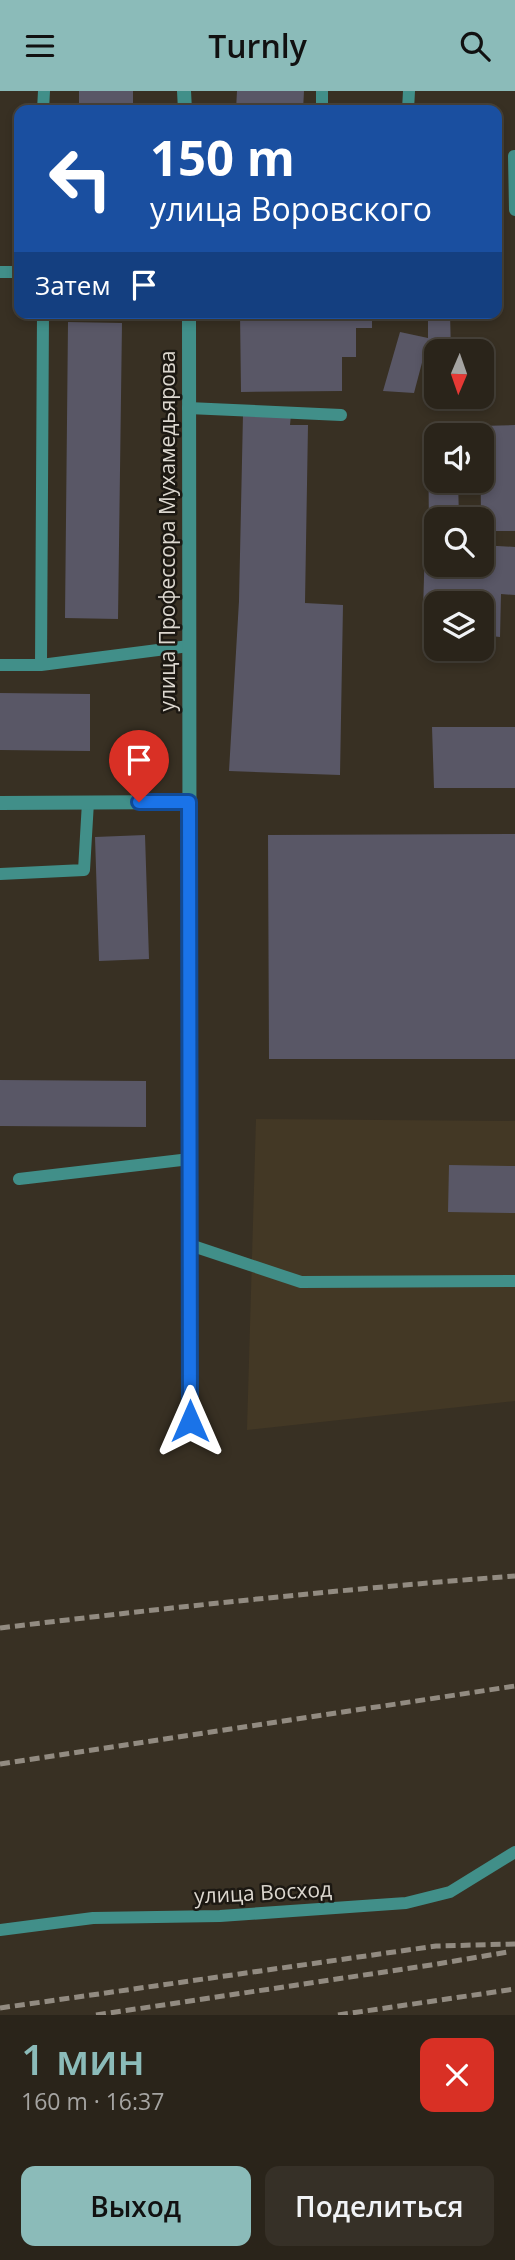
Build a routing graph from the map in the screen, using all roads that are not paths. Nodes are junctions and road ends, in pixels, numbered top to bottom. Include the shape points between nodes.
1 (514, 156) edge
2 (515, 210) edge
3 (43, 319) edge
4 (188, 319) edge
5 (188, 408) junction
6 (341, 415) dead end
7 (189, 646) junction
8 (0, 665) edge
9 (41, 665) junction
10 (88, 802) junction
11 (189, 802) junction
12 (0, 803) edge
13 (0, 874) edge
14 (190, 1159) junction
15 (19, 1179) dead end
16 (190, 1245) junction
17 (514, 1281) edge
18 (190, 1421) dead end
19 (515, 1852) edge
20 (0, 1930) edge

1 - 2 lane
3 - 9 lane
4 - 5 street, улица Профессора Мухамедьярова
5 - 6 lane
5 - 7 street, улица Профессора Мухамедьярова
7 - 9 lane
7 - 11 street, улица Профессора Мухамедьярова
8 - 9 lane
10 - 11 street
10 - 12 street
10 - 13 lane via 85,870
11 - 14 street, улица Профессора Мухамедьярова
14 - 15 lane
14 - 16 street, улица Профессора Мухамедьярова
16 - 17 lane via 301,1282
16 - 18 street, улица Профессора Мухамедьярова
19 - 20 lane, улица Восход via 450,1892 406,1903 220,1916 93,1918

